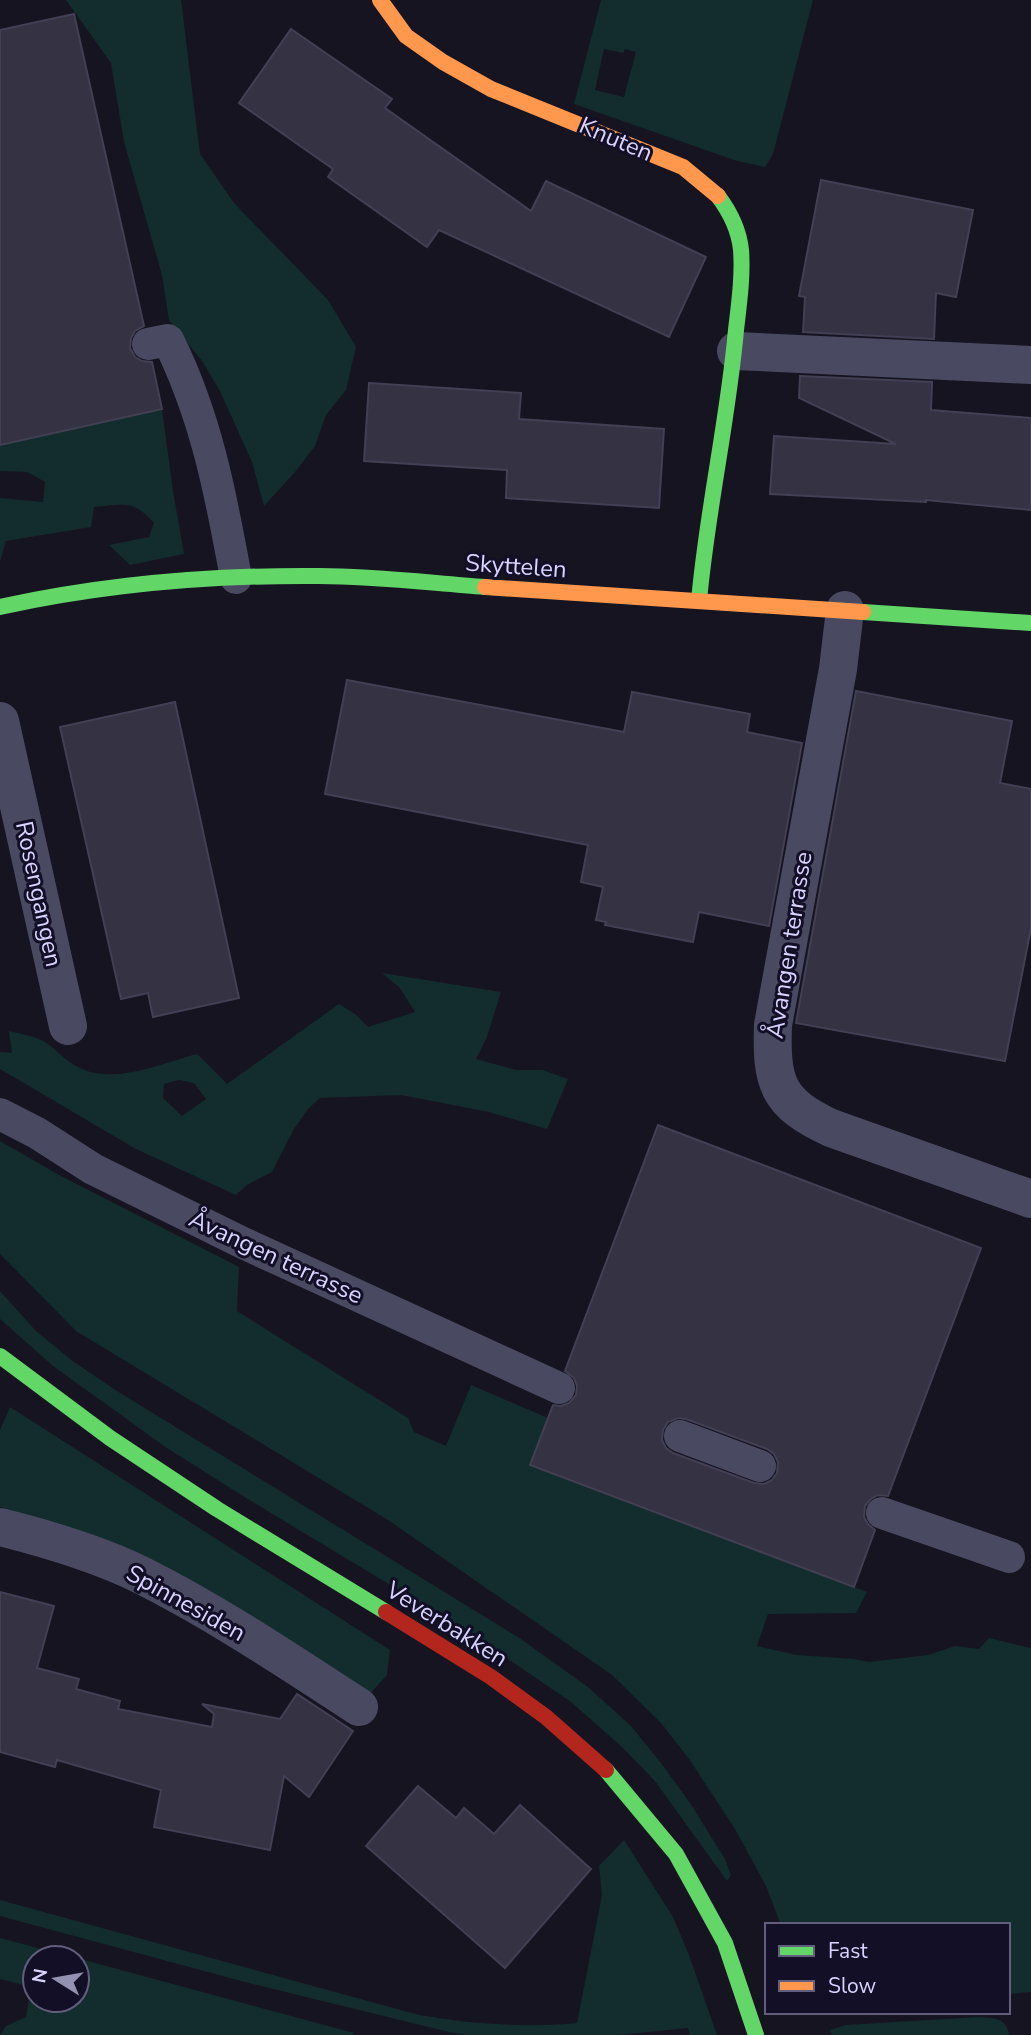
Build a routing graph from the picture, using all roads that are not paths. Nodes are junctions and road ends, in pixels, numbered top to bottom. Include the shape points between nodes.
1 (380, 0) edge
2 (148, 344) dead end
3 (736, 351) junction
4 (1031, 365) edge
5 (236, 578) junction
6 (699, 601) junction
7 (0, 607) edge
8 (845, 610) junction
9 (1031, 624) edge
10 (0, 721) edge
11 (68, 1027) dead end
12 (0, 1114) edge
13 (1031, 1199) edge
14 (0, 1356) edge
15 (559, 1388) dead end
16 (680, 1436) dead end
17 (760, 1466) dead end
18 (882, 1513) dead end
19 (0, 1527) edge
20 (1009, 1557) dead end
21 (359, 1707) dead end
22 (756, 2035) edge

1 - 3 street, Knuten via 406,36 479,83 683,167 707,184 727,207 738,232 741,269
2 - 5 lane via 168,340 186,375 217,477
3 - 4 street
3 - 6 street, Knuten via 708,505
5 - 6 street, Skyttelen via 321,576
5 - 7 street, Skyttelen via 95,589
6 - 8 street, Skyttelen
8 - 9 street, Skyttelen
8 - 13 street, Åvangen terrasse via 773,1025 772,1061 785,1097 803,1115
10 - 11 street, Rosengangen
12 - 15 lane, Åvangen terrasse via 106,1176
14 - 22 street, Veverbakken via 110,1438 207,1502 491,1677 611,1774 676,1854 725,1944
16 - 17 lane
18 - 20 lane
19 - 21 street, Spinnesiden via 56,1541 139,1574 224,1621

